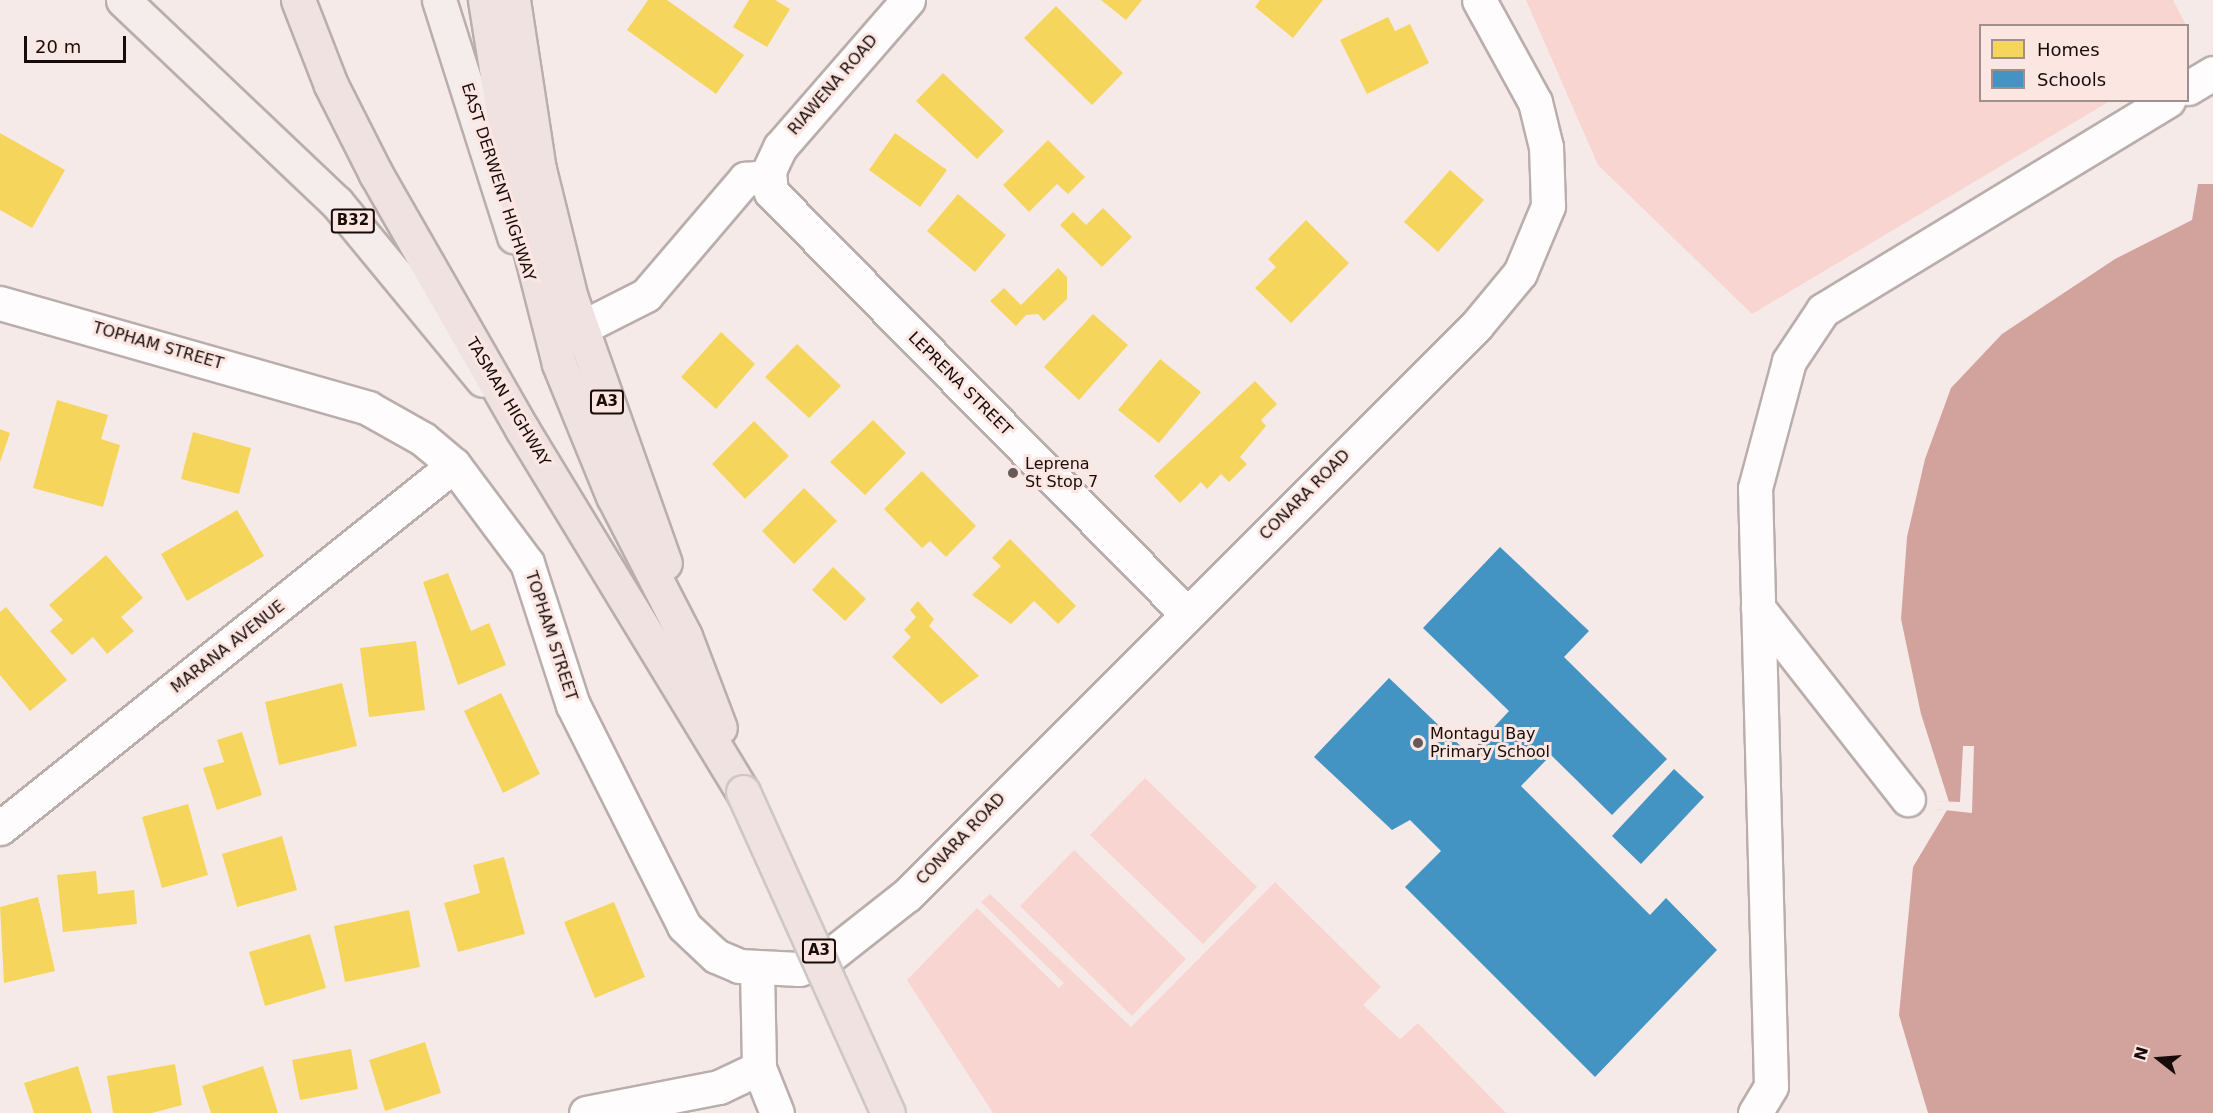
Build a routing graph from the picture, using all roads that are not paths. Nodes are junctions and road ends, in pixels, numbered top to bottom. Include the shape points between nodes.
1 (123, 0) edge
2 (298, 0) edge
3 (439, 0) edge
4 (485, 0) edge
5 (513, 0) edge
6 (908, 0) edge
7 (1479, 0) edge
8 (2213, 73) edge
9 (2189, 87) edge
10 (2165, 102) edge
11 (769, 177) junction
12 (0, 303) edge
13 (581, 328) junction
14 (559, 364) junction
15 (522, 429) junction
16 (454, 465) junction
17 (1758, 608) junction
18 (1186, 613) junction
19 (743, 792) junction
20 (1908, 799) dead end
21 (0, 828) edge
22 (877, 922) joint
23 (757, 970) junction
24 (759, 1068) junction
25 (586, 1113) edge
26 (777, 1113) edge
27 (888, 1113) edge
28 (1755, 1113) edge

1 - 15 main road, B32 via 337,202
2 - 15 highway, TASMAN HIGHWAY / A3 via 331,85 376,174
3 - 14 main road, EAST DERWENT HIGHWAY / A3
4 - 14 highway, TASMAN HIGHWAY / A3 via 517,199
5 - 13 highway, A3 via 539,169
6 - 11 street, RIAWENA ROAD via 790,133
7 - 18 street, CONARA ROAD via 1535,102 1546,147 1548,206 1538,236 1520,273 1476,326
8 - 9 street
10 - 17 street via 1823,310 1790,362 1755,488
11 - 13 street via 746,179 646,295
11 - 18 street, LEPRENA STREET via 771,192 786,210
12 - 16 street, TOPHAM STREET via 368,408 423,439
13 - 19 highway, A3
14 - 19 highway, TASMAN HIGHWAY / A3 via 613,496 685,636
15 - 19 highway, TASMAN HIGHWAY / A3
16 - 21 street, MARANA AVENUE
16 - 23 street, TOPHAM STREET via 527,563 573,705 665,897 699,943
17 - 20 street
17 - 28 street via 1771,1086
18 - 22 street, CONARA ROAD
19 - 27 highway, TASMAN HIGHWAY / A3, bridge
22 - 23 street, TOPHAM STREET via 823,961 799,969
23 - 24 street
24 - 25 street via 719,1087
24 - 26 street

